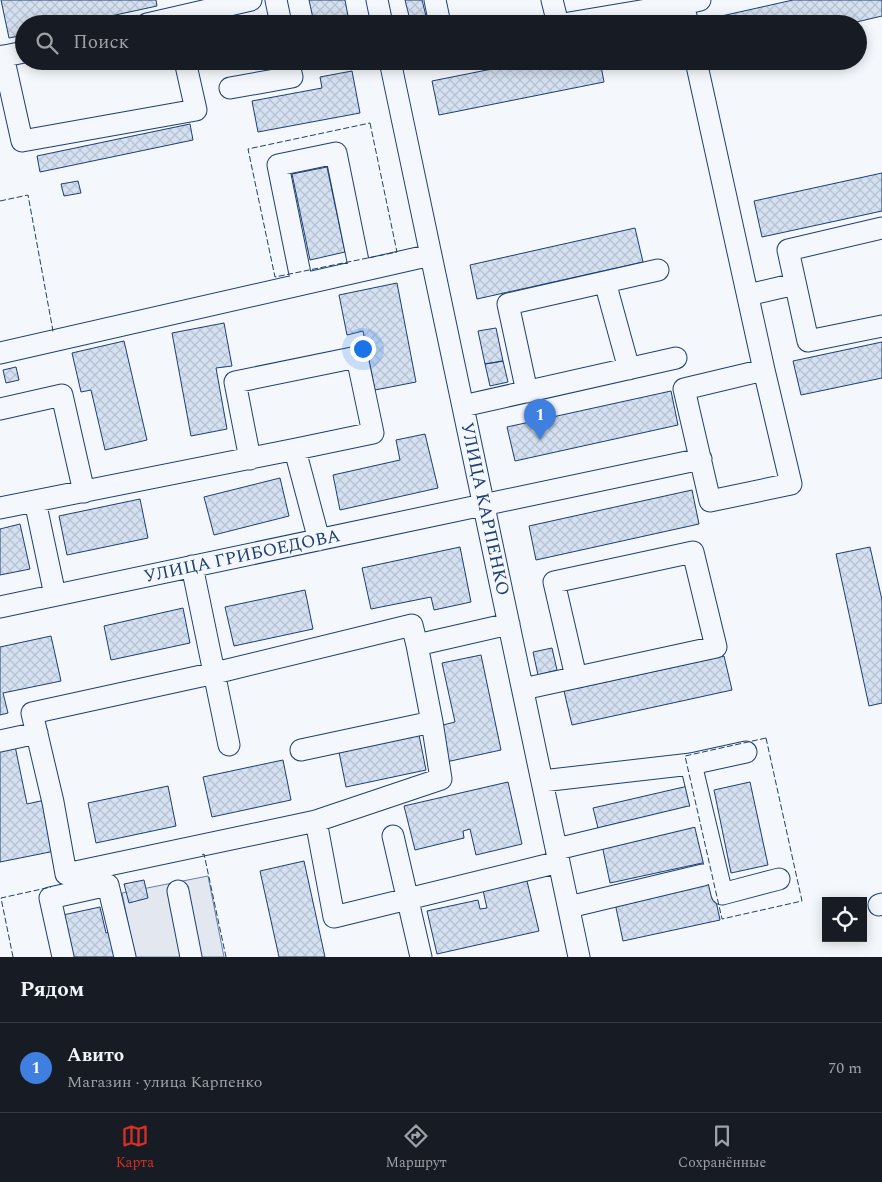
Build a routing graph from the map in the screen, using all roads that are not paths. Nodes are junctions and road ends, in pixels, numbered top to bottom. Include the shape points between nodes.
1 (251, 0) edge
2 (276, 0) edge
3 (377, 0) edge
4 (435, 0) edge
5 (552, 0) edge
6 (688, 7) edge
7 (606, 8) edge
8 (175, 14) edge
9 (279, 15) edge
10 (380, 15) edge
11 (438, 15) edge
12 (556, 15) edge
13 (587, 15) edge
14 (15, 54) edge
15 (1, 57) edge
16 (188, 70) edge
17 (290, 70) edge
18 (392, 70) edge
19 (698, 70) edge
20 (230, 88) dead end
21 (882, 228) edge
22 (431, 255) junction
23 (658, 270) dead end
24 (360, 271) junction
25 (605, 282) junction
26 (302, 284) junction
27 (795, 284) junction
28 (748, 294) junction
29 (882, 326) edge
30 (0, 352) edge
31 (676, 358) dead end
32 (629, 369) junction
33 (764, 370) junction
34 (527, 392) junction
35 (463, 406) junction
36 (0, 409) edge
37 (295, 450) junction
38 (250, 459) junction
39 (701, 459) junction
40 (84, 492) junction
41 (35, 501) junction
42 (484, 505) junction
43 (0, 508) edge
44 (319, 540) junction
45 (192, 566) junction
46 (55, 595) junction
47 (0, 607) edge
48 (509, 624) junction
49 (417, 645) junction
50 (215, 673) junction
51 (576, 678) junction
52 (523, 689) junction
53 (432, 722) junction
54 (37, 733) junction
55 (0, 741) edge
56 (229, 745) dead end
57 (301, 750) dead end
58 (746, 752) dead end
59 (691, 764) junction
60 (542, 781) junction
61 (690, 817) dead end
62 (316, 821) junction
63 (393, 836) dead end
64 (558, 855) junction
65 (703, 875) dead end
66 (779, 879) dead end
67 (178, 891) dead end
68 (407, 900) junction
69 (569, 907) junction
70 (63, 957) edge
71 (125, 957) edge
72 (191, 957) edge
73 (421, 957) edge
74 (579, 957) edge

1 - 8 street
2 - 9 street
3 - 10 street
4 - 11 street
5 - 12 street
6 - 7 street
7 - 13 street
14 - 15 street
15 - 16 street via 22,141 196,110
17 - 20 street via 292,77
18 - 22 street, УЛИЦА КАРПЕНКО
19 - 28 street
21 - 27 street via 788,250
22 - 24 street
22 - 35 street, УЛИЦА КАРПЕНКО
23 - 25 street
24 - 26 street
24 - 26 street via 336,153 278,165
25 - 32 street
25 - 34 street via 508,304
26 - 30 street
27 - 28 street
27 - 29 street via 808,341
28 - 33 street
31 - 32 street
32 - 34 street
33 - 39 street via 684,389
33 - 39 street via 791,484 710,501
34 - 35 street
35 - 42 street, УЛИЦА КАРПЕНКО
36 - 40 street via 62,395
37 - 38 street
37 - 38 street via 374,433 357,358 235,382
37 - 44 street
38 - 40 street
39 - 42 street, УЛИЦА ГРИБОЕДОВА
40 - 41 street
41 - 43 street
41 - 46 street
42 - 44 street, УЛИЦА ГРИБОЕДОВА
42 - 48 street, УЛИЦА КАРПЕНКО
44 - 45 street, УЛИЦА ГРИБОЕДОВА
45 - 46 street, УЛИЦА ГРИБОЕДОВА
45 - 50 street
46 - 47 street, УЛИЦА ГРИБОЕДОВА
48 - 49 street
48 - 52 street, УЛИЦА КАРПЕНКО
49 - 50 street via 412,625
49 - 53 street
50 - 54 street via 32,713
50 - 56 street
51 - 51 street via 716,647 693,552 554,582
51 - 52 street
52 - 60 street, УЛИЦА КАРПЕНКО
53 - 57 street
53 - 62 street via 442,779
54 - 55 street
54 - 62 street via 66,874
58 - 59 street
59 - 60 street
59 - 66 street via 722,894
60 - 64 street, УЛИЦА КАРПЕНКО
61 - 64 street
62 - 68 street via 334,917
63 - 68 street
64 - 68 street
64 - 69 street, УЛИЦА КАРПЕНКО
65 - 69 street
67 - 72 street
68 - 73 street
69 - 74 street, УЛИЦА КАРПЕНКО
70 - 71 street via 50,898 108,885

